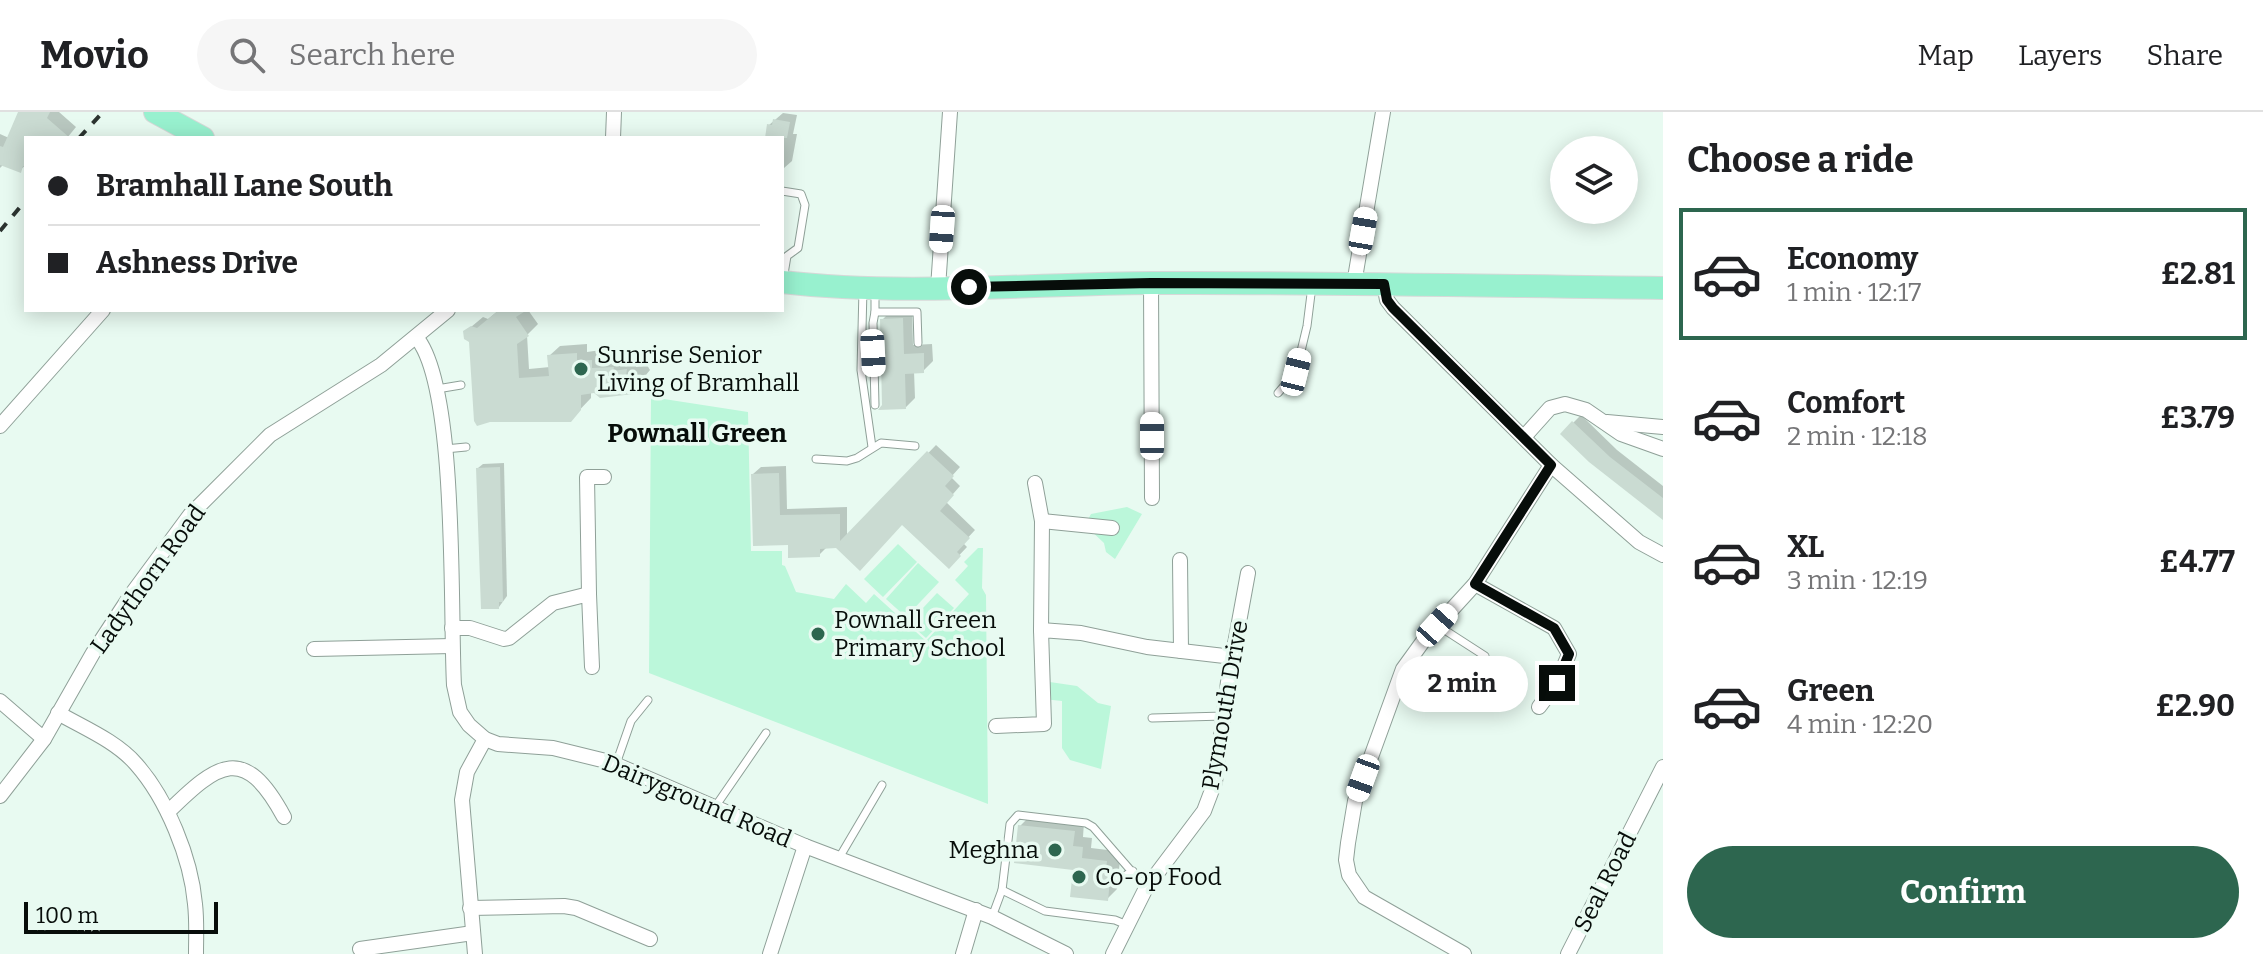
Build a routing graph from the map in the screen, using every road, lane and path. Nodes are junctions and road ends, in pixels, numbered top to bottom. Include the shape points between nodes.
1 (155, 112) edge
2 (615, 112) edge
3 (950, 112) edge
4 (1383, 112) edge
5 (175, 132) edge
6 (613, 136) edge
7 (784, 191) edge
8 (784, 272) edge
9 (784, 282) edge
10 (1151, 283) junction
11 (1313, 283) junction
12 (1354, 284) junction
13 (1384, 284) junction
14 (869, 287) junction
15 (907, 287) junction
16 (938, 288) junction
17 (1663, 288) edge
18 (101, 312) edge
19 (446, 312) edge
20 (875, 312) junction
21 (908, 312) junction
22 (416, 337) junction
23 (918, 343) dead end
24 (461, 385) dead end
25 (437, 389) junction
26 (1278, 393) dead end
27 (875, 405) dead end
28 (1603, 421) junction
29 (0, 426) edge
30 (1663, 427) edge
31 (1524, 437) junction
32 (915, 446) dead end
33 (466, 447) dead end
34 (872, 447) junction
35 (445, 449) junction
36 (1663, 449) edge
37 (816, 459) dead end
38 (1551, 465) junction
39 (604, 477) dead end
40 (1035, 483) dead end
41 (1152, 498) dead end
42 (1042, 521) junction
43 (1112, 528) dead end
44 (1663, 555) edge
45 (1180, 560) dead end
46 (1248, 573) dead end
47 (1475, 584) junction
48 (589, 594) junction
49 (1437, 625) junction
50 (452, 628) junction
51 (1041, 630) junction
52 (452, 646) junction
53 (314, 649) dead end
54 (1181, 651) junction
55 (1485, 656) dead end
56 (1233, 657) junction
57 (592, 667) dead end
58 (648, 700) dead end
59 (0, 701) edge
60 (1539, 707) dead end
61 (58, 713) junction
62 (1224, 716) junction
63 (1152, 718) dead end
64 (996, 726) dead end
65 (766, 733) dead end
66 (44, 739) junction
67 (485, 739) junction
68 (616, 764) junction
69 (1663, 767) edge
70 (882, 785) dead end
71 (0, 796) edge
72 (715, 807) junction
73 (168, 812) junction
74 (284, 817) dead end
75 (805, 846) junction
76 (838, 859) junction
77 (1133, 871) junction
78 (1115, 881) dead end
79 (1146, 888) junction
80 (1002, 890) junction
81 (470, 908) junction
82 (976, 910) junction
83 (992, 917) junction
84 (1127, 925) junction
85 (473, 933) junction
86 (650, 939) dead end
87 (360, 949) dead end
88 (196, 954) edge
89 (475, 954) edge
90 (770, 954) edge
91 (963, 954) edge
92 (1066, 954) edge
93 (1113, 954) edge
94 (1464, 954) edge
95 (1568, 954) edge

1 - 5 main road
2 - 6 street
3 - 16 street
4 - 12 street
7 - 8 lane via 801,194 805,205 798,248 787,256
9 - 14 main road
10 - 11 main road
10 - 16 main road
10 - 41 street
11 - 12 main road
11 - 26 lane via 1296,372
12 - 13 main road
13 - 17 main road
13 - 31 street via 1393,308
14 - 15 main road
14 - 20 lane
14 - 34 lane via 861,370
15 - 16 main road
15 - 21 lane
18 - 29 street
19 - 22 street, Ladythorn Road
20 - 21 lane
20 - 27 lane
21 - 23 lane via 917,312
22 - 25 street via 431,362
22 - 61 street, Ladythorn Road via 270,435 190,515 131,595
24 - 25 lane
25 - 35 street
28 - 30 street
28 - 31 street via 1565,404 1550,408
28 - 36 street via 1621,434
31 - 38 street
32 - 34 lane via 886,442
33 - 35 lane
34 - 37 lane via 847,461
35 - 50 street
38 - 44 street via 1639,542
38 - 47 street
39 - 48 street via 587,477
40 - 42 street
42 - 43 street
42 - 51 street
45 - 54 street
46 - 56 street, Plymouth Drive
47 - 49 street
47 - 60 street via 1554,628 1569,654
48 - 50 street via 553,603 509,638
48 - 57 street
49 - 55 lane
49 - 94 street via 1403,669 1355,801 1346,860 1364,897
50 - 52 street
51 - 54 street
51 - 64 street via 1044,724
52 - 53 street
52 - 67 street via 460,712
54 - 56 street
56 - 62 street, Plymouth Drive
58 - 68 lane via 631,721
59 - 66 street
61 - 66 street, Ladythorn Road
61 - 73 street via 135,763
62 - 63 lane
62 - 79 street, Plymouth Drive via 1215,782 1204,811
65 - 72 lane
66 - 71 street, Ladythorn Road
67 - 68 street, Dairyground Road
67 - 81 street via 467,772 462,800
68 - 72 street, Dairyground Road
69 - 95 street, Seal Road
70 - 76 lane
72 - 75 street, Dairyground Road
73 - 74 street via 201,780 236,768 270,791
73 - 88 street via 195,902
75 - 76 street, Dairyground Road
75 - 90 street
76 - 82 street, Dairyground Road
77 - 78 lane
77 - 79 lane
77 - 80 lane via 1086,823 1018,815 1010,824
79 - 84 street, Plymouth Drive
80 - 83 lane
80 - 84 lane via 1045,911
81 - 85 street
81 - 86 street via 576,908
82 - 83 street, Dairyground Road
82 - 91 street
83 - 92 street, Dairyground Road
84 - 93 street, Plymouth Drive
85 - 87 street
85 - 89 street

